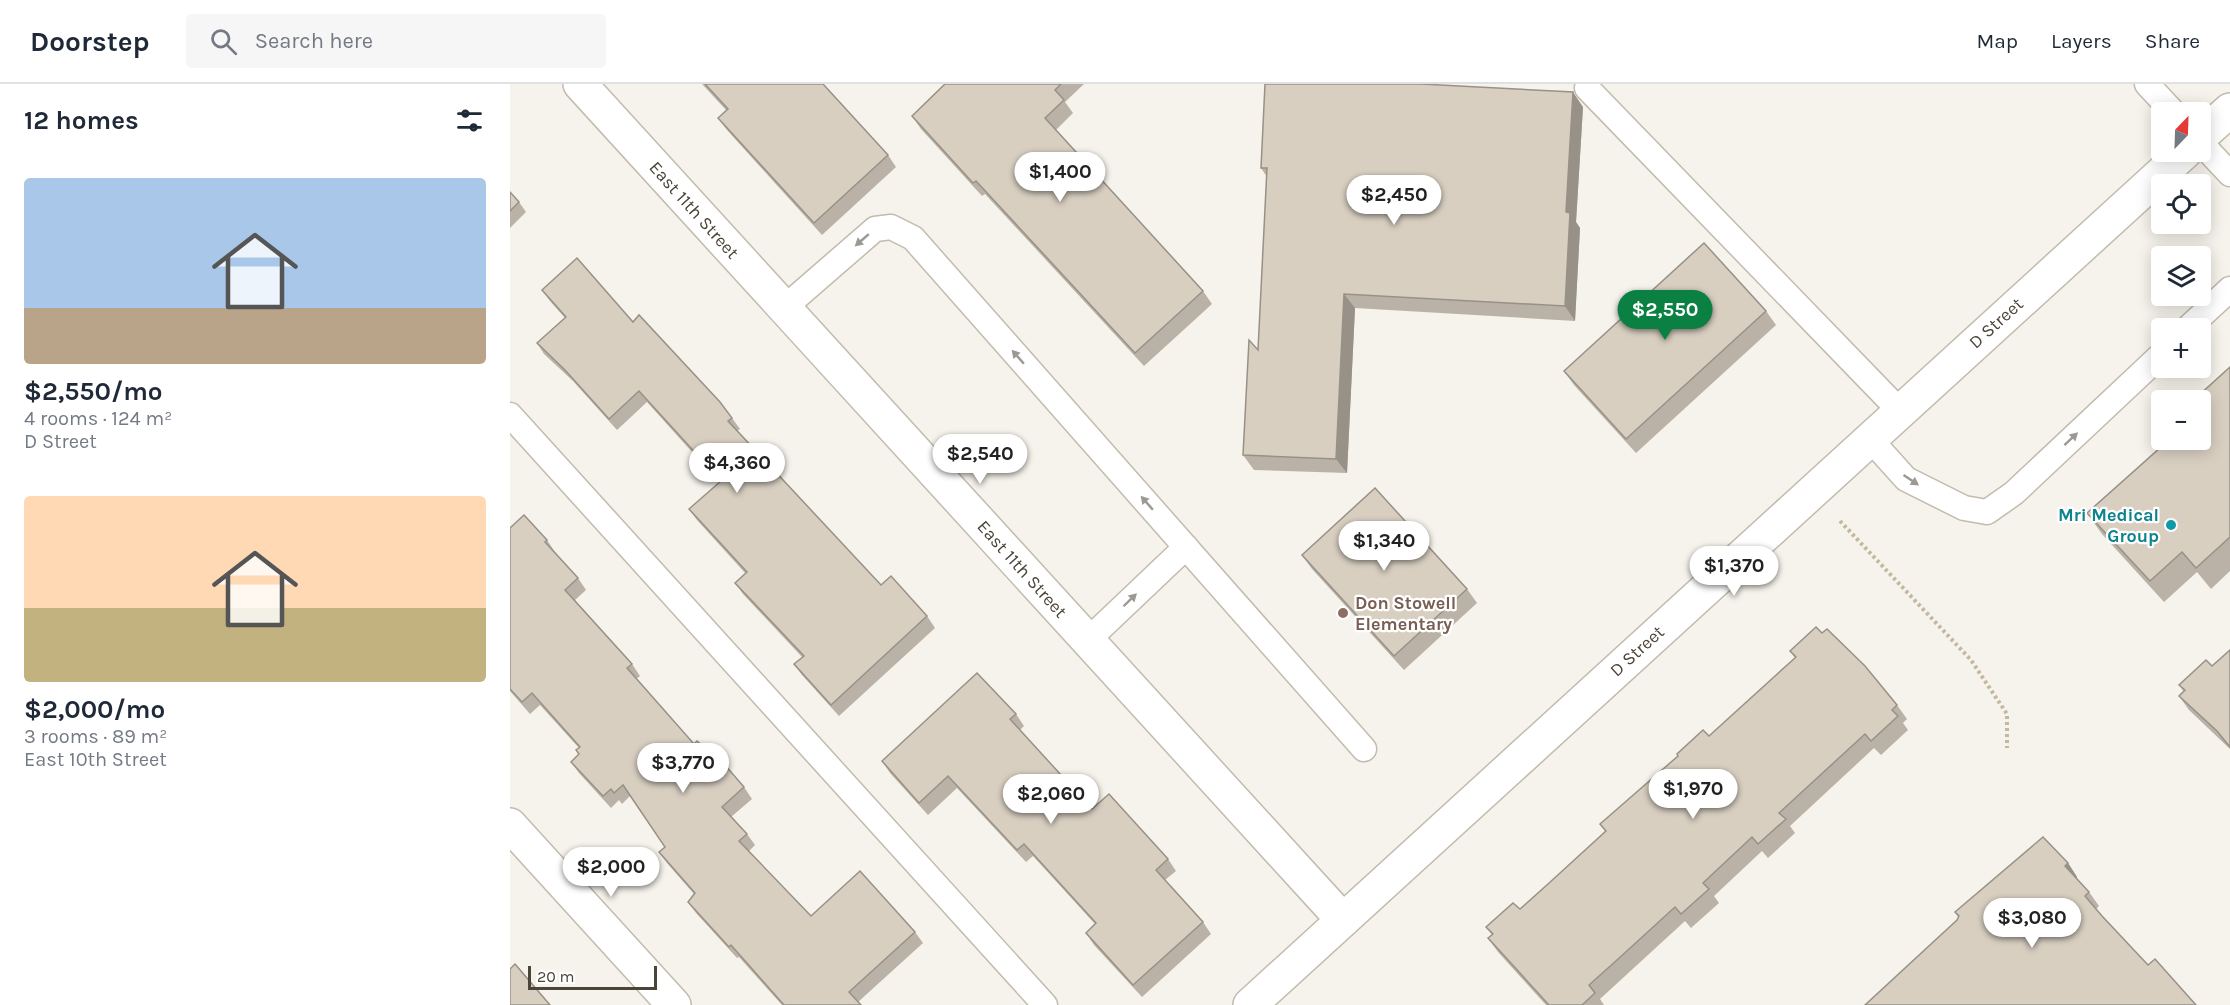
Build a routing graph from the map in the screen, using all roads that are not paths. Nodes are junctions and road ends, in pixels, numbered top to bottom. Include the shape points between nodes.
1 (580, 84) edge
2 (2147, 84) edge
3 (1587, 88) dead end
4 (2164, 102) edge
5 (2230, 110) edge
6 (2211, 127) edge
7 (2211, 154) edge
8 (2174, 162) edge
9 (2230, 174) edge
10 (2230, 289) edge
11 (784, 308) junction
12 (2199, 318) edge
13 (2151, 364) edge
14 (1900, 411) junction
15 (510, 416) edge
16 (1870, 439) junction
17 (1186, 547) junction
18 (1087, 641) junction
19 (1364, 749) dead end
20 (510, 825) edge
21 (1342, 920) junction
22 (674, 1005) edge
23 (1045, 1005) edge
24 (1250, 1005) edge

1 - 11 street, East 11th Street
2 - 4 lane
3 - 14 lane
5 - 6 street
7 - 9 lane
8 - 14 street, D Street
10 - 12 lane
17 -> 11 lane via 913,238 891,227 875,229
11 - 18 street, East 11th Street
16 -> 13 lane via 1906,479 1964,508 1986,512 2014,493
14 - 16 street, D Street
15 - 23 lane
16 - 21 street, D Street
18 -> 17 lane
17 - 19 lane
18 - 21 street, East 11th Street
20 - 22 street
21 - 24 street, D Street

